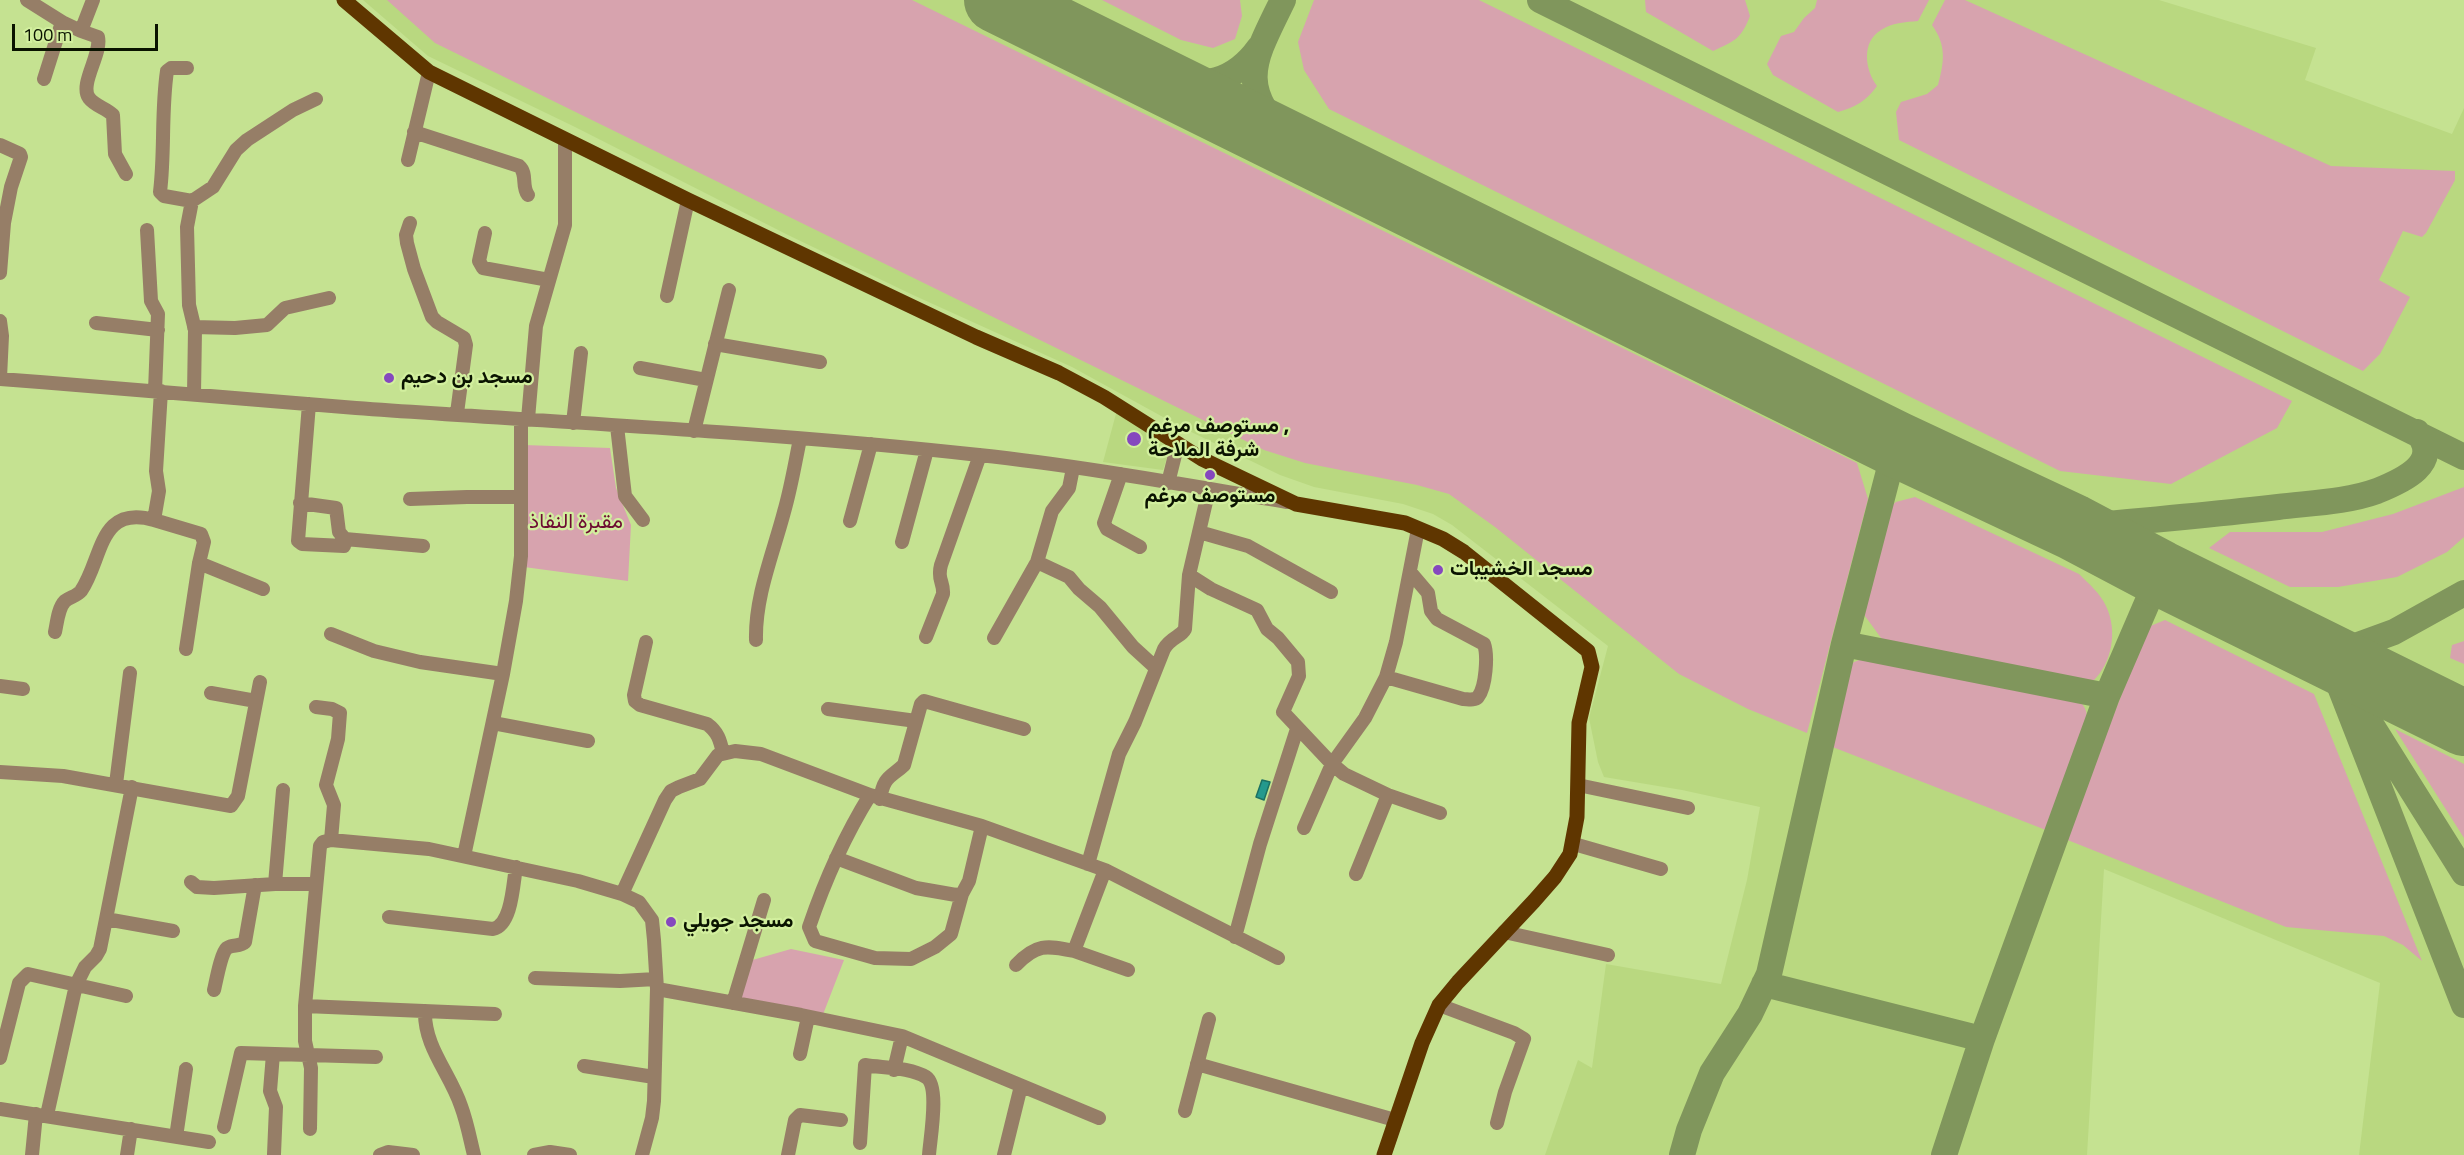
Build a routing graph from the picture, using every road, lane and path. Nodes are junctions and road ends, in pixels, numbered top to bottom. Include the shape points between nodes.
1 (27, 0) edge
2 (93, 0) edge
3 (344, 0) edge
4 (62, 22) junction
5 (81, 31) junction
6 (187, 68) dead end
7 (429, 72) junction
8 (44, 79) dead end
9 (316, 99) dead end
10 (414, 132) junction
11 (565, 140) junction
12 (0, 145) edge
13 (408, 160) dead end
14 (126, 174) dead end
15 (528, 195) dead end
16 (688, 200) junction
17 (192, 201) junction
18 (410, 222) dead end
19 (147, 230) dead end
20 (485, 233) dead end
21 (0, 273) edge
22 (549, 280) junction
23 (729, 290) dead end
24 (667, 296) dead end
25 (329, 298) dead end
26 (0, 321) edge
27 (96, 322) dead end
28 (194, 327) junction
29 (158, 330) junction
30 (715, 344) junction
31 (581, 353) dead end
32 (820, 362) dead end
33 (640, 368) dead end
34 (0, 379) edge
35 (706, 380) junction
36 (158, 391) junction
37 (194, 394) junction
38 (309, 404) junction
39 (457, 413) junction
40 (524, 419) junction
41 (573, 423) junction
42 (617, 426) junction
43 (694, 431) junction
44 (800, 439) junction
45 (1178, 443) junction
46 (871, 444) junction
47 (927, 450) junction
48 (980, 455) junction
49 (1072, 468) junction
50 (1121, 474) junction
51 (1168, 483) junction
52 (1209, 489) junction
53 (520, 497) junction
54 (411, 500) dead end
55 (300, 503) junction
56 (1296, 504) junction
57 (154, 520) junction
58 (643, 520) dead end
59 (850, 521) dead end
60 (1418, 529) junction
61 (1199, 532) junction
62 (345, 539) junction
63 (902, 542) dead end
64 (423, 546) dead end
65 (1140, 548) dead end
66 (1037, 562) junction
67 (199, 563) junction
68 (1411, 573) junction
69 (1189, 576) junction
70 (263, 590) dead end
71 (1331, 592) dead end
72 (55, 632) dead end
73 (331, 634) dead end
74 (926, 637) dead end
75 (994, 638) dead end
76 (756, 640) dead end
77 (646, 642) dead end
78 (186, 649) dead end
79 (1156, 668) junction
80 (130, 673) dead end
81 (503, 674) junction
82 (1386, 676) junction
83 (260, 681) dead end
84 (0, 686) edge
85 (23, 689) dead end
86 (211, 693) dead end
87 (256, 701) junction
88 (316, 706) dead end
89 (828, 710) dead end
90 (916, 721) junction
91 (493, 723) junction
92 (1024, 729) dead end
93 (1297, 729) junction
94 (588, 741) dead end
95 (723, 753) junction
96 (1332, 764) junction
97 (0, 772) edge
98 (116, 784) junction
99 (1578, 785) junction
100 (132, 787) junction
101 (283, 790) dead end
102 (1388, 795) junction
103 (875, 797) junction
104 (1688, 808) dead end
105 (1440, 813) dead end
106 (982, 825) junction
107 (1304, 828) dead end
108 (331, 840) junction
109 (1574, 844) junction
110 (464, 856) junction
111 (836, 858) junction
112 (1088, 864) junction
113 (516, 867) junction
114 (1661, 869) dead end
115 (1105, 870) junction
116 (1356, 874) dead end
117 (190, 882) dead end
118 (274, 884) junction
119 (316, 884) junction
120 (255, 885) junction
121 (622, 894) junction
122 (962, 894) junction
123 (765, 900) dead end
124 (389, 917) dead end
125 (106, 919) junction
126 (173, 931) dead end
127 (1504, 932) junction
128 (1235, 937) junction
129 (1074, 951) junction
130 (1608, 955) dead end
131 (1278, 958) dead end
132 (1016, 965) dead end
133 (1128, 970) dead end
134 (535, 978) dead end
135 (657, 984) junction
136 (76, 985) junction
137 (214, 990) dead end
138 (126, 996) dead end
139 (733, 1003) junction
140 (1439, 1005) junction
141 (305, 1006) junction
142 (425, 1011) junction
143 (495, 1014) dead end
144 (808, 1017) junction
145 (1209, 1019) dead end
146 (902, 1036) junction
147 (273, 1054) junction
148 (800, 1054) dead end
149 (309, 1055) junction
150 (376, 1057) dead end
151 (0, 1058) edge
152 (1197, 1064) junction
153 (584, 1066) dead end
154 (186, 1069) dead end
155 (894, 1070) junction
156 (654, 1077) junction
157 (1021, 1086) junction
158 (0, 1109) edge
159 (1185, 1111) dead end
160 (41, 1115) junction
161 (1099, 1118) dead end
162 (841, 1120) dead end
163 (1395, 1120) junction
164 (1497, 1122) dead end
165 (224, 1127) dead end
166 (131, 1129) junction
167 (310, 1130) dead end
168 (176, 1137) junction
169 (209, 1142) dead end
170 (860, 1143) dead end
171 (274, 1154) edge
172 (32, 1155) edge
173 (127, 1155) edge
174 (380, 1155) edge
175 (413, 1155) edge
176 (474, 1155) edge
177 (534, 1155) edge
178 (570, 1155) edge
179 (642, 1155) edge
180 (788, 1155) edge
181 (929, 1155) edge
182 (1004, 1155) edge
183 (1384, 1155) edge

1 - 4 street
2 - 5 street
3 - 7 main road
4 - 5 street
4 - 8 street
5 - 14 street via 98,37 87,93 113,115 115,154
6 - 17 street via 171,68 167,73 160,192
7 - 10 street
7 - 11 main road
9 - 17 street via 247,140 236,150 213,187
10 - 13 street
10 - 15 street via 519,166
11 - 16 main road
11 - 22 street via 565,225
12 - 21 street via 21,157 4,223
16 - 24 street
16 - 45 main road via 1059,373
17 - 28 street via 187,227 189,310
18 - 39 street via 407,243 430,311 437,322 464,338 466,345
19 - 29 street via 151,301 158,314
20 - 22 street via 479,261 483,268
22 - 40 street via 536,327
23 - 30 street
25 - 28 street via 285,308 267,326
26 - 34 street
27 - 29 street
28 - 37 street
29 - 36 street
30 - 32 street
30 - 35 street
31 - 41 street
33 - 35 street
34 - 36 street
35 - 43 street
36 - 37 street
36 - 57 street via 159,491
37 - 38 street
38 - 39 street
38 - 55 street
39 - 40 street
40 - 41 street
40 - 53 street
41 - 42 street
42 - 43 street
42 - 58 street via 623,489
43 - 44 street
44 - 46 street
44 - 76 street via 785,510 759,599
45 - 51 street
45 - 56 main road via 1202,459
46 - 47 street
46 - 59 street
47 - 48 street
47 - 63 street
48 - 49 street
48 - 74 street via 941,565 938,579 943,591
49 - 50 street
49 - 66 street via 1069,488 1053,511
50 - 51 street
50 - 65 street via 1104,523 1107,529
51 - 52 street
52 - 56 street
52 - 61 street
53 - 54 street
53 - 81 street via 521,556
55 - 62 street via 336,508 339,532
55 - 62 street via 297,536 302,544 342,547
56 - 60 main road via 1379,517
57 - 67 street via 201,534 204,542
57 - 72 street via 133,517 112,526 81,591 63,604
60 - 68 street
60 - 99 main road via 1464,552 1588,651 1592,667 1579,723
61 - 69 street
61 - 71 street via 1248,546
62 - 64 street
66 - 75 street
66 - 79 street via 1069,577
67 - 70 street
67 - 78 street
68 - 82 street
68 - 82 street via 1428,593 1431,611 1437,619 1484,644 1488,655 1483,687 1478,696 1463,699
69 - 79 street via 1184,632 1169,641
69 - 93 street via 1257,610 1267,629 1298,662 1299,676 1283,712
73 - 81 street via 413,661
77 - 95 street via 635,701 706,724 714,729
79 - 112 street via 1119,754
80 - 98 street
81 - 91 street
82 - 96 street via 1365,718
83 - 87 street
84 - 85 street
86 - 87 street
87 - 100 street via 238,796 231,806
88 - 108 street via 339,714 338,739 326,785 334,805
89 - 90 street
90 - 92 street via 921,704 928,701
90 - 103 street via 904,765 887,777
91 - 94 street
91 - 110 street
93 - 96 street
93 - 128 street
95 - 103 street via 761,754
95 - 121 street via 700,779 671,791
96 - 102 street via 1360,783
96 - 107 street
97 - 98 street
98 - 100 street
99 - 104 street
99 - 109 main road
100 - 125 street
101 - 118 street
102 - 105 street
102 - 116 street
103 - 106 street
103 - 111 street via 853,822
106 - 112 street
106 - 122 street via 969,881
108 - 110 street
108 - 119 street via 320,846
109 - 114 street
109 - 127 main road via 1555,876
110 - 113 street
111 - 122 street via 916,888
111 - 122 street via 809,927 816,941 825,944 875,958 911,958 951,934
112 - 115 street
113 - 121 street
113 - 124 street via 506,919 500,928
115 - 128 street
115 - 129 street
117 - 120 street via 197,887 214,888
118 - 119 street
118 - 120 street
119 - 141 street
120 - 137 street via 245,942 225,951
121 - 135 street via 639,902 652,920
123 - 139 street
125 - 126 street
125 - 136 street via 98,953
127 - 130 street
127 - 140 main road
128 - 131 street
129 - 132 street via 1037,948
129 - 133 street
134 - 135 street
135 - 139 street
135 - 156 street
136 - 138 street
136 - 151 street via 32,973 22,978
136 - 160 street
139 - 144 street
140 - 163 main road
140 - 164 street via 1524,1039
141 - 142 street
141 - 149 street
142 - 143 street
142 - 176 street via 432,1047 461,1105
144 - 146 street
144 - 148 street
145 - 152 street
146 - 155 street
146 - 157 street
147 - 149 street
147 - 165 street via 239,1054
147 - 171 street via 270,1091 276,1107
149 - 150 street
149 - 167 street
152 - 159 street
152 - 163 street
153 - 156 street
154 - 168 street
155 - 170 street via 865,1065
155 - 181 street via 921,1075 932,1082
156 - 179 street via 652,1118
157 - 161 street
157 - 182 street
158 - 160 street
160 - 166 street
160 - 172 street
162 - 180 street via 800,1115 795,1120
163 - 183 main road
166 - 168 street
166 - 173 street
168 - 169 street
174 - 175 street
177 - 178 street

